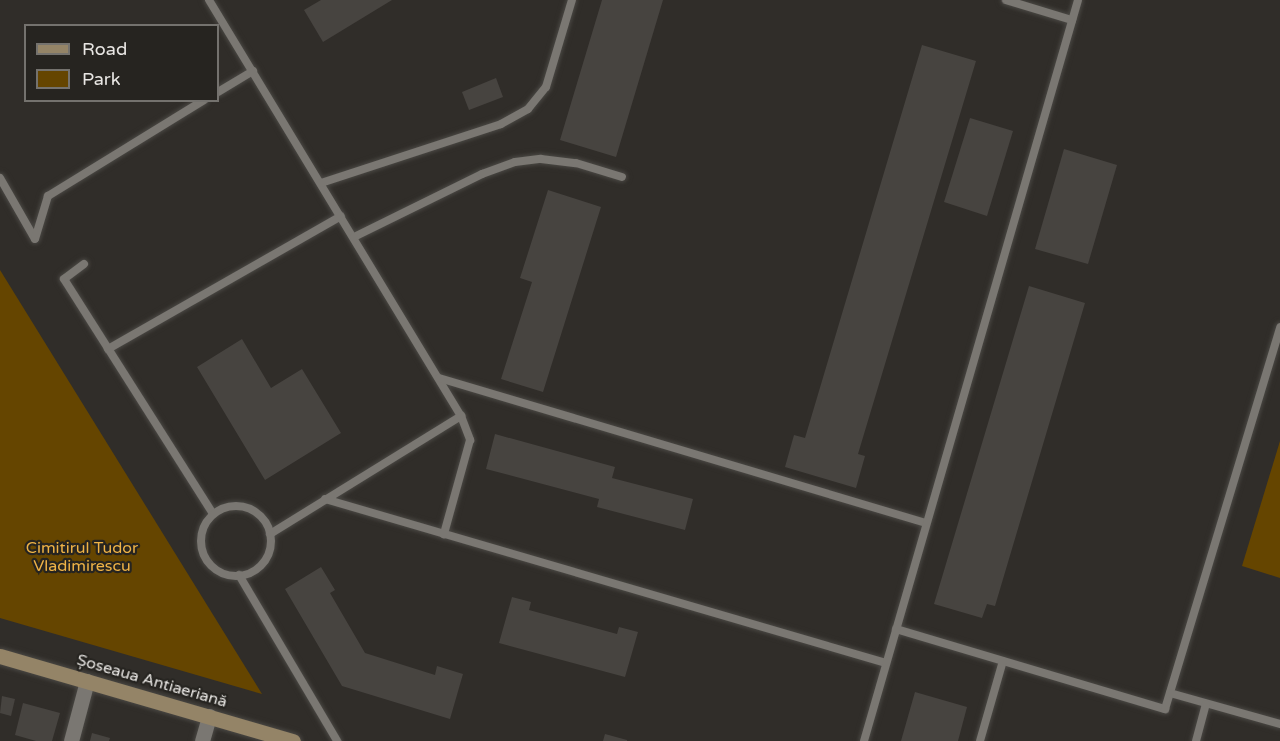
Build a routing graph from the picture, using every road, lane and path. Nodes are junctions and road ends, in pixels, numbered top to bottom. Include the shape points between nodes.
1 (209, 0) edge
2 (572, 0) edge
3 (1006, 0) edge
4 (1078, 0) edge
5 (1072, 20) junction
6 (253, 71) junction
7 (219, 91) edge
8 (201, 102) edge
9 (622, 177) dead end
10 (0, 178) edge
11 (321, 183) junction
12 (341, 216) junction
13 (354, 237) junction
14 (84, 264) dead end
15 (1280, 327) edge
16 (108, 349) junction
17 (440, 378) junction
18 (461, 416) junction
19 (325, 499) junction
20 (213, 514) junction
21 (926, 523) junction
22 (270, 534) junction
23 (444, 534) junction
24 (239, 575) junction
25 (896, 629) junction
26 (0, 656) edge
27 (1004, 661) junction
28 (886, 663) junction
29 (87, 681) junction
30 (1170, 693) junction
31 (1206, 704) junction
32 (209, 716) junction
33 (1280, 724) edge
34 (70, 741) edge
35 (202, 741) edge
36 (293, 741) edge
37 (337, 741) edge
38 (864, 741) edge
39 (980, 741) edge
40 (1196, 741) edge

1 - 6 lane
2 - 11 lane via 546,87 528,109 501,124
3 - 5 lane
4 - 5 lane
5 - 21 lane
6 - 7 lane
6 - 11 lane
8 - 10 lane via 48,196 35,239
9 - 13 lane via 564,162 515,162 482,174
11 - 12 lane
12 - 13 lane
12 - 16 lane
13 - 17 lane
14 - 16 lane via 64,279
15 - 30 lane
16 - 20 lane
17 - 18 lane
17 - 21 lane
18 - 19 lane
18 - 23 lane via 470,440
19 - 22 lane
19 - 23 lane
20 - 22 lane via 231,506 254,510
20 - 24 lane via 203,527 201,538 206,560 224,573
21 - 25 lane
22 - 24 lane via 270,551 264,561 256,569
23 - 28 lane
24 - 37 lane
25 - 27 lane
25 - 28 lane
26 - 29 main road, Șoseaua Antiaeriană
27 - 30 lane via 1165,709
27 - 39 lane
28 - 38 lane
29 - 32 main road, Șoseaua Antiaeriană
29 - 34 street
30 - 31 lane
31 - 33 lane
31 - 40 lane
32 - 35 street
32 - 36 main road, Șoseaua Antiaeriană

